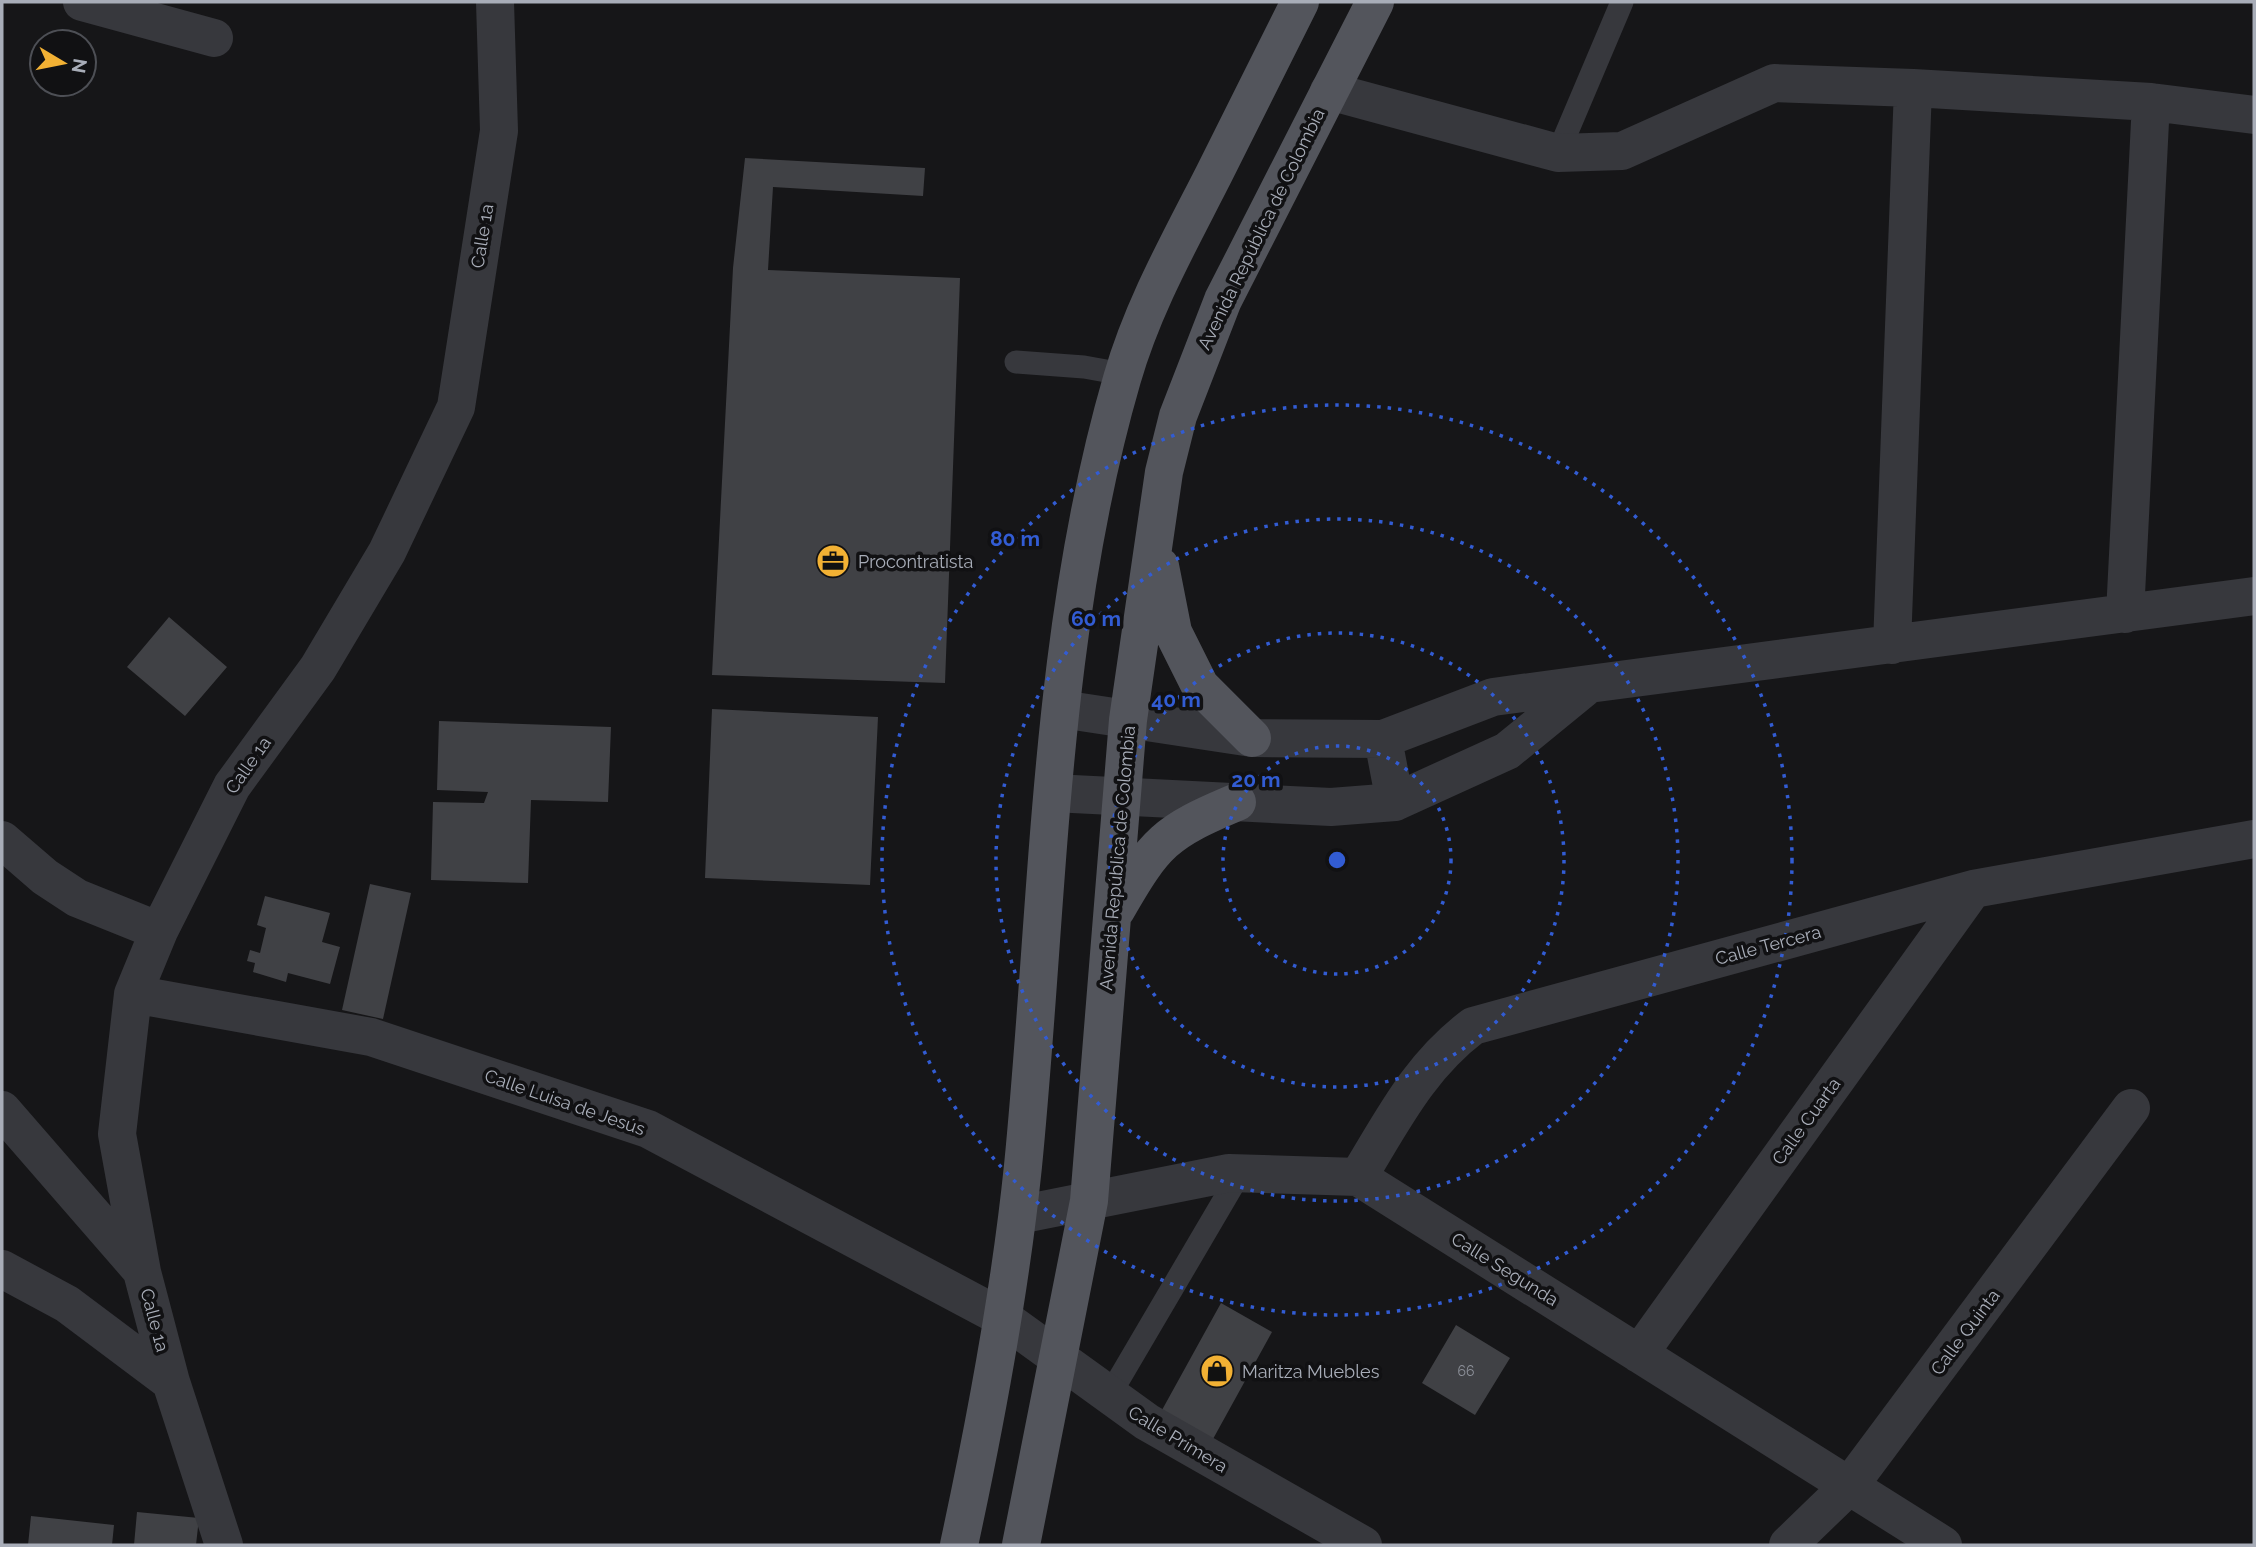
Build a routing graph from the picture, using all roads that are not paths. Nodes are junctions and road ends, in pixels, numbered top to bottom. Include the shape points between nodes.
1 (82, 2) edge
2 (495, 2) edge
3 (1300, 2) edge
4 (1375, 2) edge
5 (1622, 2) edge
6 (214, 38) dead end
7 (1913, 88) junction
8 (1329, 91) junction
9 (2151, 102) junction
10 (2254, 115) edge
11 (1558, 153) junction
12 (1016, 362) dead end
13 (1123, 374) junction
14 (1155, 521) junction
15 (2254, 596) edge
16 (2125, 614) junction
17 (1892, 645) junction
18 (1589, 684) junction
19 (1061, 709) junction
20 (1128, 720) junction
21 (1252, 738) junction
22 (1383, 739) junction
23 (1053, 793) junction
24 (1123, 796) junction
25 (1237, 802) junction
26 (1395, 802) junction
27 (2254, 839) edge
28 (2, 840) edge
29 (1973, 889) junction
30 (1111, 917) junction
31 (159, 930) junction
32 (133, 994) junction
33 (2131, 1108) dead end
34 (2, 1110) edge
35 (1240, 1174) junction
36 (1358, 1177) junction
37 (1088, 1201) junction
38 (1018, 1215) junction
39 (2, 1269) edge
40 (142, 1272) junction
41 (1003, 1318) junction
42 (1639, 1354) junction
43 (1059, 1360) junction
44 (171, 1382) junction
45 (1109, 1396) junction
46 (1850, 1485) junction
47 (224, 1545) edge
48 (959, 1545) edge
49 (1021, 1545) edge
50 (1363, 1545) edge
51 (1788, 1545) edge
52 (1943, 1545) edge

1 - 6 street
2 - 31 street, Calle 1a via 499,131 456,407 387,552 318,668 232,786
3 - 13 main road via 1167,264
4 - 8 main road, Avenida República de Colombia
5 - 11 lane
7 - 9 street
7 - 11 street via 1774,83 1622,151
7 - 17 street
8 - 11 street
8 - 14 main road, Avenida República de Colombia via 1195,367 1178,415
9 - 10 street
9 - 16 street
12 - 13 lane
13 - 19 main road via 1087,536
14 - 20 main road, Avenida República de Colombia
14 - 21 main road via 1161,582 1174,632 1200,686
15 - 16 street
16 - 17 street
17 - 18 street
18 - 22 street via 1493,696
18 - 26 street via 1507,751
19 - 20 street
19 - 23 main road
20 - 21 street
20 - 24 main road, Avenida República de Colombia
21 - 22 street
22 - 26 street
23 - 24 street
23 - 38 main road
24 - 25 street
24 - 30 main road, Avenida República de Colombia
25 - 26 street via 1331,807
25 - 30 main road via 1185,824 1159,844
27 - 29 street, Calle Tercera
28 - 31 street via 77,898
29 - 36 street, Calle Tercera via 1473,1026 1425,1069
29 - 42 street, Calle Cuarta
30 - 37 main road, Avenida República de Colombia
31 - 32 street, Calle 1a
32 - 40 street, Calle 1a via 117,1134
32 - 41 street, Calle Luisa de Jesús via 371,1037 648,1129
33 - 46 street, Calle Quinta
34 - 40 street
35 - 36 street
35 - 37 street
35 - 45 lane
36 - 42 street, Calle Segunda
37 - 38 street
37 - 43 main road, Avenida República de Colombia
38 - 41 main road
39 - 44 street via 67,1304
40 - 44 street, Calle 1a
41 - 43 street, Calle Primera
41 - 48 main road
42 - 46 street, Calle Segunda
43 - 45 street, Calle Primera
43 - 49 main road, Avenida República de Colombia
44 - 47 street, Calle 1a
45 - 50 street, Calle Primera
46 - 51 street, Calle Quinta
46 - 52 street, Calle Segunda

